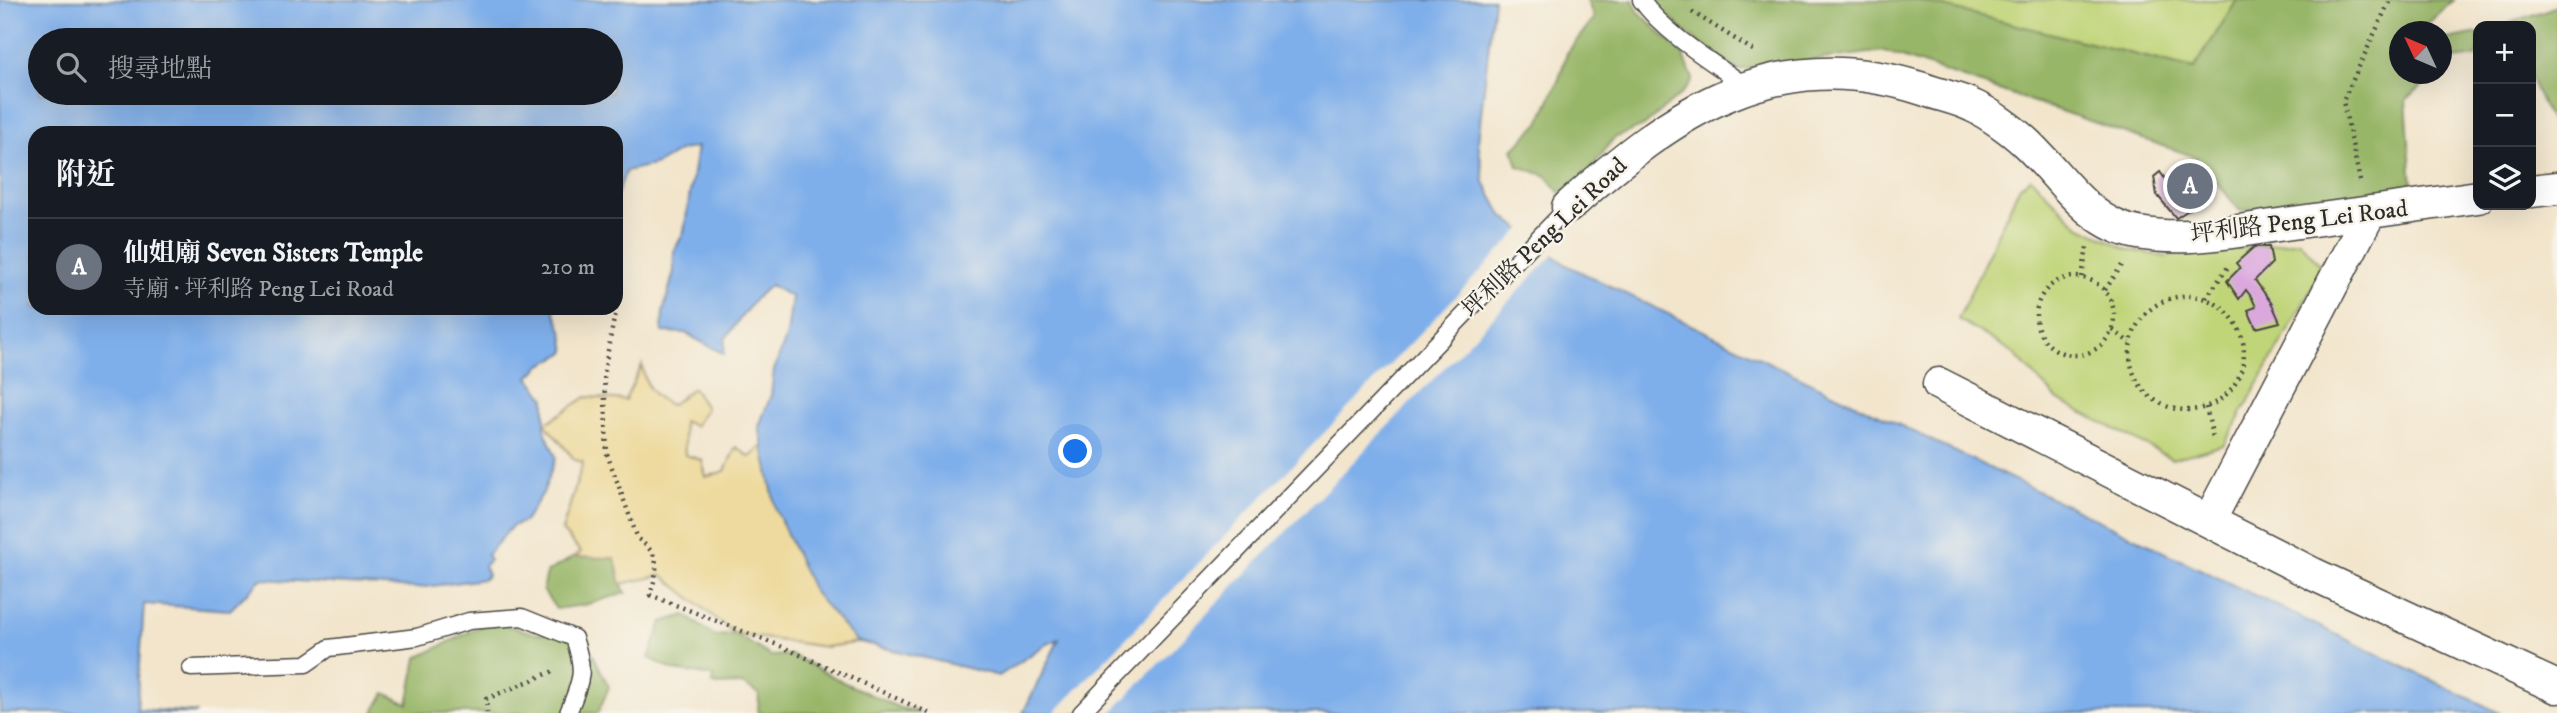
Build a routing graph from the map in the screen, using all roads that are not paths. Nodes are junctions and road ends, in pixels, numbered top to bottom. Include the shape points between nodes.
1 (1642, 0) edge
2 (1747, 87) junction
3 (2557, 188) edge
4 (2536, 190) edge
5 (2473, 198) edge
6 (1568, 207) joint
7 (2370, 212) junction
8 (1939, 384) dead end
9 (2209, 521) junction
10 (191, 668) dead end
11 (2557, 687) edge
12 (568, 713) edge
13 (1081, 713) edge

1 - 2 lane via 1684,42
2 - 6 street, 坪利路 Peng Lei Road via 1670,124
2 - 7 street, 坪利路 Peng Lei Road via 1792,75 1890,79 1973,106 2024,141 2102,220 2135,233 2188,237
3 - 4 street
5 - 7 street, 坪利路 Peng Lei Road
6 - 13 lane, 坪利路 Peng Lei Road
7 - 9 street
8 - 9 street
9 - 11 street
10 - 12 lane via 306,664 329,648 417,637 470,621 523,617 573,638 582,660 582,679

